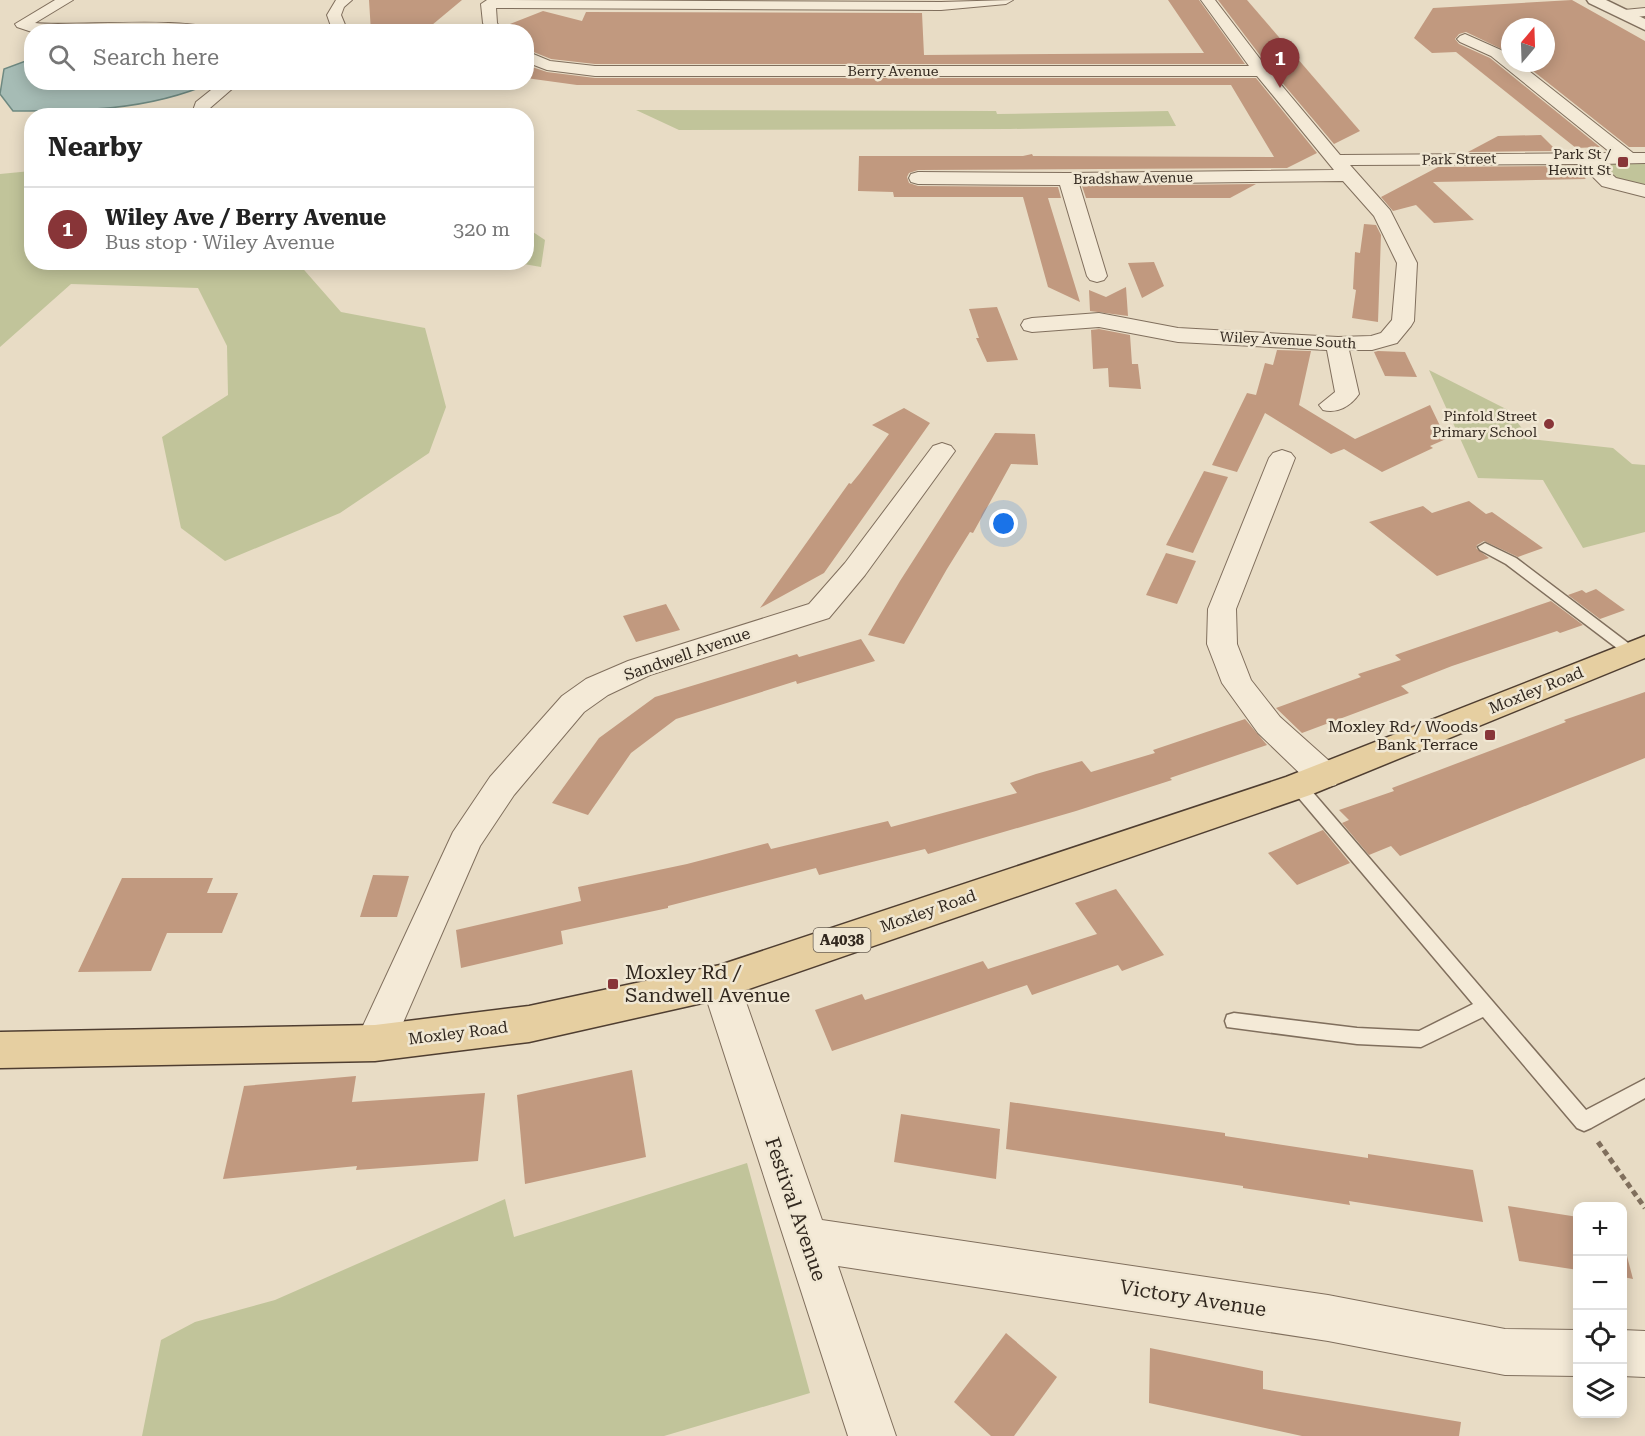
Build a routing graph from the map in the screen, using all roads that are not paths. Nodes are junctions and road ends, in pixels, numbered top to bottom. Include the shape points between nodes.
1 (66, 0) edge
2 (345, 0) edge
3 (1006, 0) edge
4 (1208, 0) edge
5 (1594, 0) edge
6 (490, 2) edge
7 (1645, 12) edge
8 (1624, 14) junction
9 (338, 24) edge
10 (491, 24) edge
11 (24, 25) edge
12 (1645, 25) edge
13 (1466, 39) dead end
14 (534, 59) edge
15 (1261, 71) junction
16 (222, 90) edge
17 (201, 108) edge
18 (1584, 158) junction
19 (1637, 158) edge
20 (1342, 167) junction
21 (918, 178) dead end
22 (1068, 179) junction
23 (1645, 191) edge
24 (1096, 276) dead end
25 (1338, 344) junction
26 (1066, 345) dead end
27 (1331, 405) dead end
28 (942, 451) dead end
29 (1282, 458) dead end
30 (1485, 547) dead end
31 (1638, 649) edge
32 (1311, 781) junction
33 (720, 982) junction
34 (1487, 1006) junction
35 (1234, 1021) dead end
36 (375, 1043) junction
37 (0, 1050) edge
38 (1645, 1088) edge
39 (807, 1240) junction
40 (1573, 1353) edge
41 (1627, 1353) edge
42 (1645, 1353) edge
43 (872, 1436) edge

1 - 11 street
2 - 9 street via 334,15
3 - 6 street via 930,6
4 - 15 street, Wiley Avenue South
5 - 8 street
6 - 10 street
7 - 8 street
8 - 12 street
13 - 19 street via 1496,53
14 - 15 street, Berry Avenue via 547,65 595,70
15 - 20 street, Wiley Avenue South
16 - 17 street
18 - 19 street, Park Street
18 - 20 street, Park Street
18 - 23 street via 1610,182
20 - 22 street, Bradshaw Avenue
20 - 25 street, Wiley Avenue South via 1383,214 1407,263 1403,321 1389,338
21 - 22 street, Bradshaw Avenue
22 - 24 street
25 - 26 street, Wiley Avenue South via 1178,335 1099,320 1042,324
25 - 27 street via 1347,394
28 - 36 street, Sandwell Avenue via 819,611 639,668 597,687 573,704 502,786 465,841
29 - 32 street via 1222,609 1222,644 1237,683
30 - 31 lane
31 - 32 main road, Moxley Road / A4038
32 - 33 main road, Moxley Road / A4038
32 - 34 lane
33 - 36 main road, Moxley Road / A4038 via 529,1024
33 - 39 street, Festival Avenue
34 - 35 lane via 1421,1039 1357,1036
34 - 38 lane via 1584,1122
36 - 37 main road, Moxley Road / A4038
39 - 40 street, Victory Avenue via 1328,1318 1505,1352
39 - 43 street, Festival Avenue
41 - 42 street

